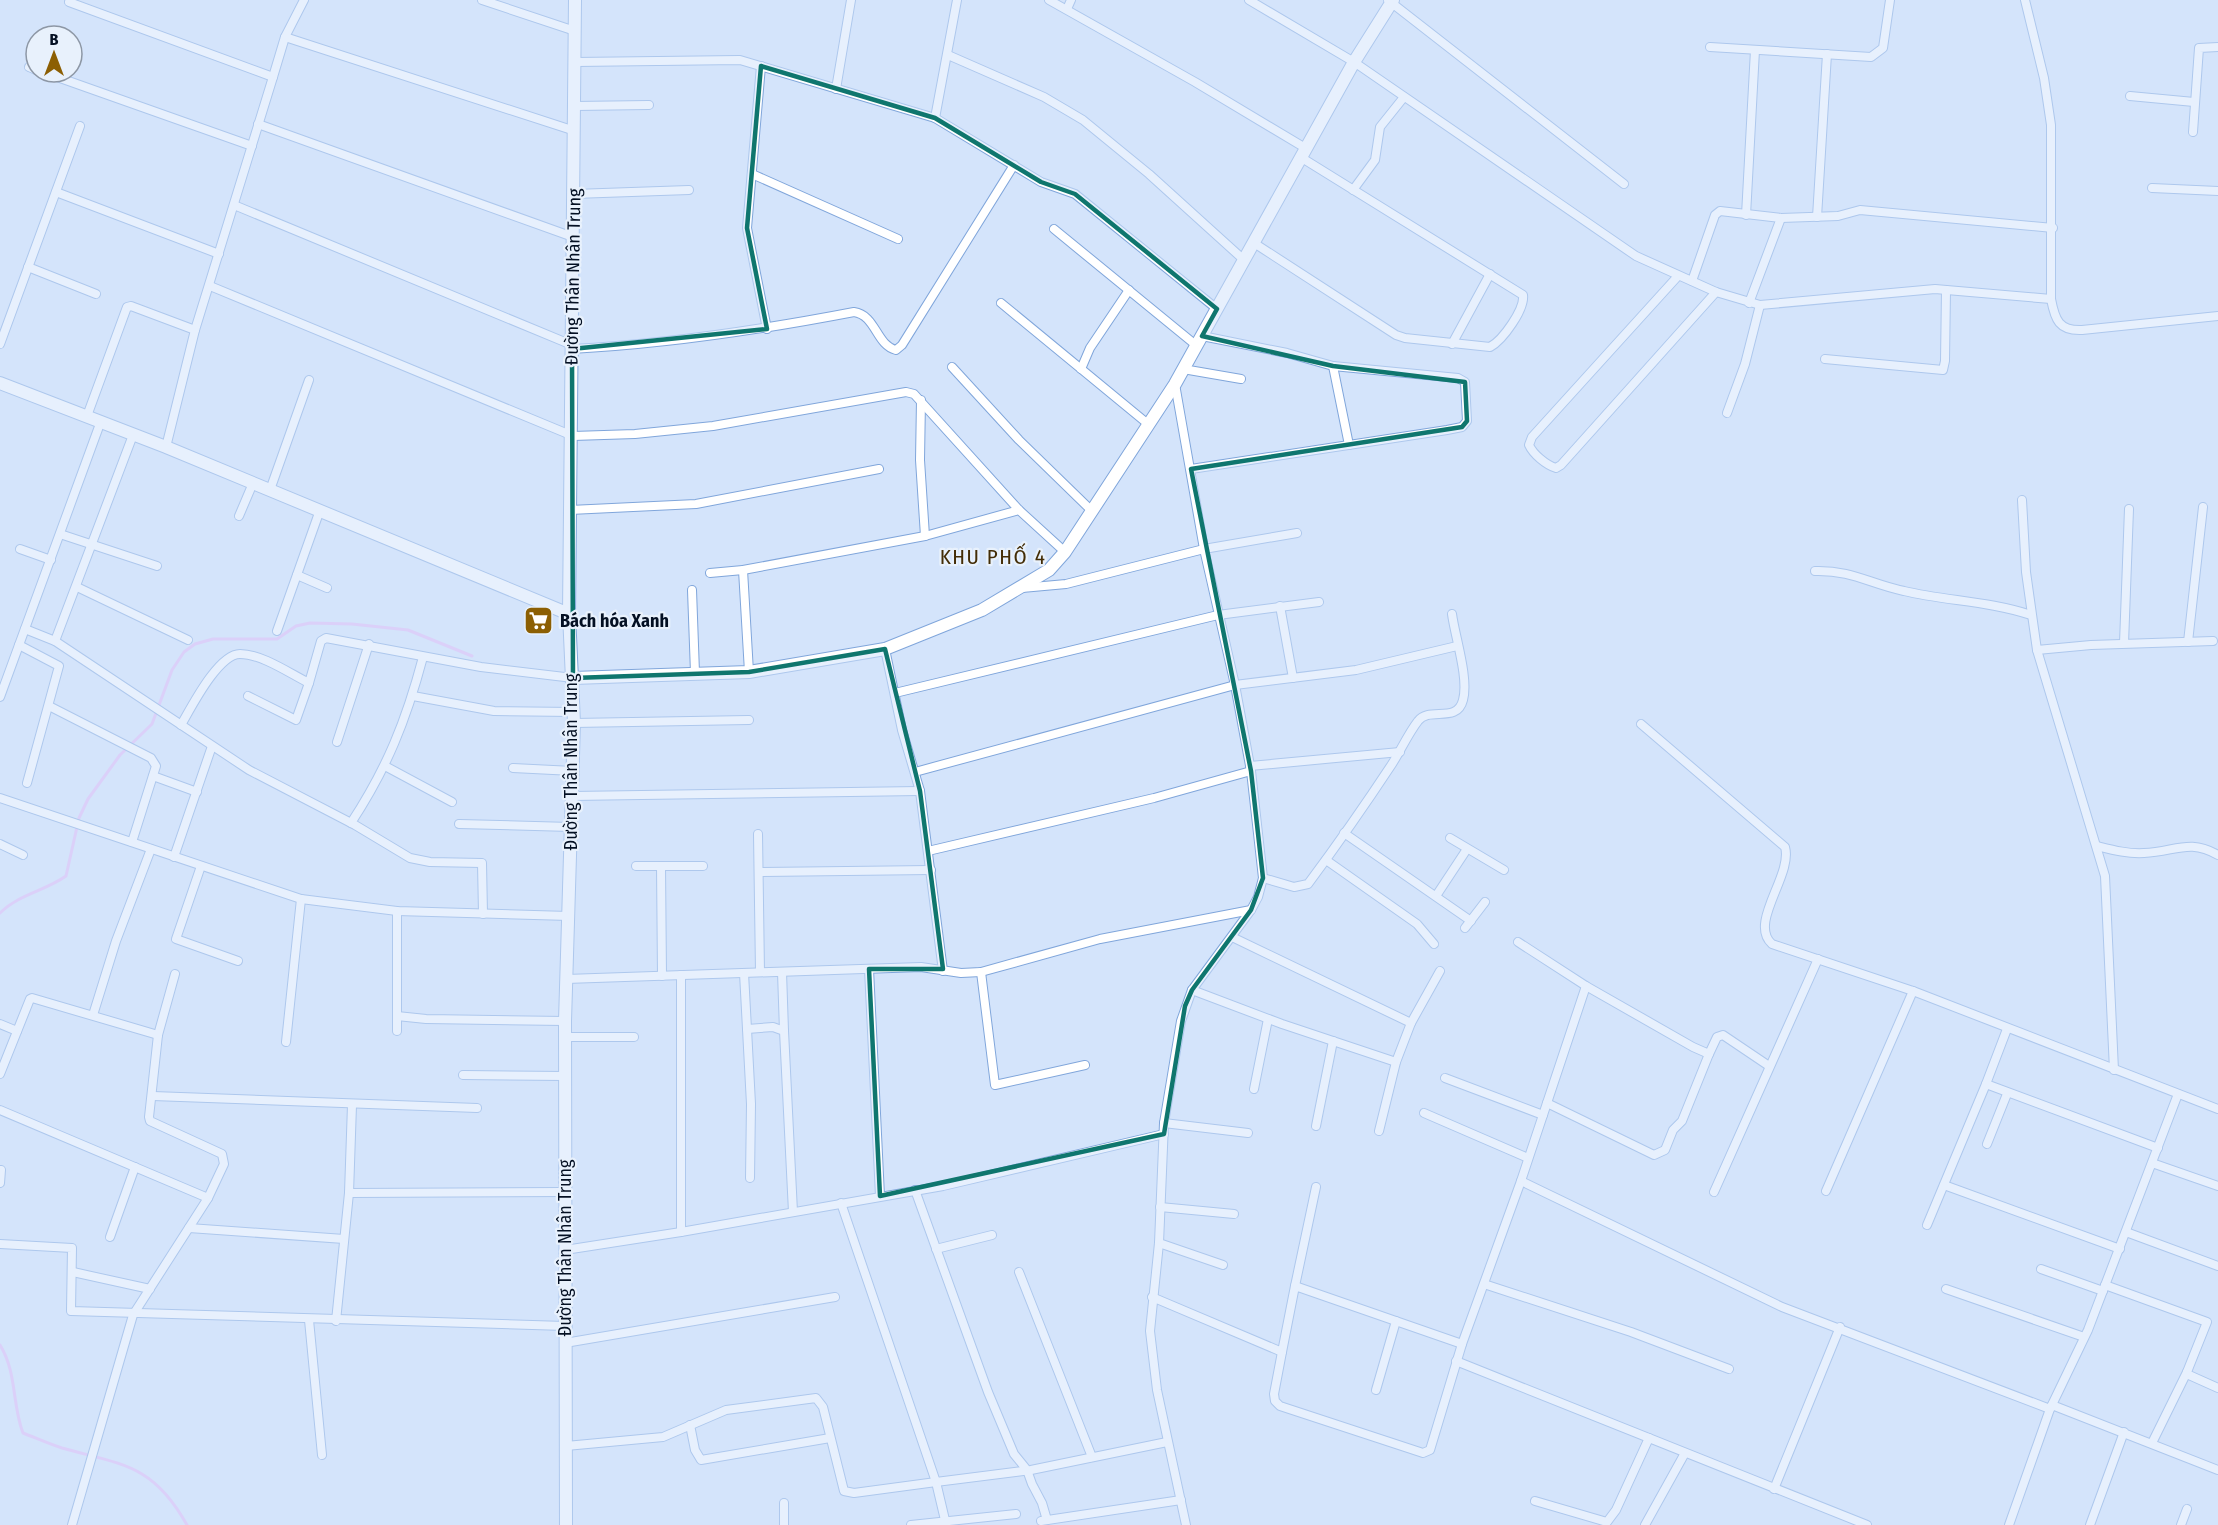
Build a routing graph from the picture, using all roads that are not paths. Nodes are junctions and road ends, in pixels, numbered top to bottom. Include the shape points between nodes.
1 (304, 0) edge
2 (482, 0) edge
3 (575, 0) edge
4 (851, 0) edge
5 (957, 0) edge
6 (1049, 0) edge
7 (1071, 0) edge
8 (1249, 0) edge
9 (1890, 0) edge
10 (2025, 0) edge
11 (1390, 1) edge
12 (69, 2) dead end
13 (1067, 9) junction
14 (575, 31) junction
15 (285, 37) junction
16 (1710, 47) dead end
17 (2218, 47) edge
18 (1755, 50) junction
19 (1827, 54) junction
20 (948, 55) junction
21 (575, 62) junction
22 (1354, 63) junction
23 (761, 66) junction
24 (273, 77) junction
25 (77, 84) edge
26 (836, 89) junction
27 (2130, 96) dead end
28 (1404, 97) junction
29 (2194, 102) junction
30 (649, 105) dead end
31 (575, 106) junction
32 (936, 118) junction
33 (258, 124) junction
34 (80, 126) dead end
35 (575, 131) junction
36 (2193, 132) dead end
37 (252, 146) junction
38 (1304, 154) junction
39 (1014, 165) junction
40 (752, 174) junction
41 (1624, 184) dead end
42 (2152, 188) dead end
43 (688, 190) dead end
44 (1353, 190) junction
45 (2218, 191) edge
46 (56, 192) junction
47 (574, 194) junction
48 (234, 205) junction
49 (1746, 215) junction
50 (1817, 217) junction
51 (1781, 218) junction
52 (2053, 228) junction
53 (1054, 229) dead end
54 (573, 237) junction
55 (898, 239) dead end
56 (1254, 243) junction
57 (219, 254) junction
58 (1244, 260) junction
59 (28, 267) junction
60 (1490, 274) junction
61 (1678, 276) junction
62 (1692, 281) junction
63 (210, 286) junction
64 (1129, 290) junction
65 (1946, 290) junction
66 (1716, 292) junction
67 (96, 294) dead end
68 (2051, 299) junction
69 (1001, 303) dead end
70 (1749, 303) junction
71 (1760, 305) junction
72 (1217, 309) junction
73 (2218, 316) edge
74 (766, 329) junction
75 (195, 330) junction
76 (1199, 341) junction
77 (0, 344) edge
78 (1452, 344) junction
79 (572, 347) junction
80 (1825, 359) dead end
81 (1333, 366) junction
82 (952, 367) dead end
83 (1081, 369) junction
84 (1183, 369) junction
85 (1241, 379) dead end
86 (309, 380) dead end
87 (0, 383) edge
88 (1175, 384) junction
89 (921, 400) junction
90 (1727, 413) dead end
91 (87, 416) junction
92 (101, 422) junction
93 (1148, 424) junction
94 (133, 435) junction
95 (573, 436) junction
96 (1348, 444) junction
97 (165, 447) junction
98 (879, 468) dead end
99 (1191, 469) junction
100 (253, 483) junction
101 (270, 490) junction
102 (2022, 500) dead end
103 (2203, 507) dead end
104 (2129, 509) dead end
105 (320, 510) junction
106 (570, 510) junction
107 (1019, 510) junction
108 (1092, 511) junction
109 (239, 516) dead end
110 (60, 534) junction
111 (1296, 534) dead end
112 (925, 536) junction
113 (92, 546) junction
114 (20, 549) dead end
115 (1204, 549) junction
116 (1065, 552) junction
117 (51, 560) junction
118 (157, 566) dead end
119 (743, 570) junction
120 (1815, 571) dead end
121 (710, 573) dead end
122 (297, 575) junction
123 (77, 587) junction
124 (327, 588) dead end
125 (1022, 588) junction
126 (692, 590) dead end
127 (1319, 602) dead end
128 (1280, 606) junction
129 (569, 614) junction
130 (1452, 614) dead end
131 (1218, 615) junction
132 (2031, 615) junction
133 (25, 628) junction
134 (278, 631) dead end
135 (188, 640) dead end
136 (55, 641) junction
137 (2213, 641) dead end
138 (2188, 642) junction
139 (2124, 643) junction
140 (369, 644) junction
141 (19, 645) junction
142 (1457, 646) junction
143 (885, 649) junction
144 (2037, 650) junction
145 (423, 657) junction
146 (749, 672) junction
147 (695, 674) junction
148 (573, 678) junction
149 (1293, 678) junction
150 (309, 683) junction
151 (1235, 685) junction
152 (895, 693) junction
153 (248, 696) dead end
154 (413, 696) junction
155 (0, 697) edge
156 (49, 706) junction
157 (574, 717) junction
158 (749, 720) dead end
159 (1641, 724) dead end
160 (181, 725) junction
161 (338, 742) dead end
162 (212, 746) junction
163 (1400, 752) junction
164 (385, 766) junction
165 (513, 768) dead end
166 (1250, 769) junction
167 (573, 771) junction
168 (915, 772) junction
169 (153, 776) junction
170 (27, 783) dead end
171 (920, 791) junction
172 (197, 792) junction
173 (572, 796) junction
174 (0, 798) edge
175 (452, 802) dead end
176 (351, 823) junction
177 (459, 824) dead end
178 (571, 827) junction
179 (1344, 833) junction
180 (758, 834) dead end
181 (1449, 838) dead end
182 (132, 843) junction
183 (0, 844) edge
184 (2097, 846) junction
185 (151, 849) junction
186 (1467, 849) junction
187 (928, 851) junction
188 (23, 855) dead end
189 (2218, 855) edge
190 (174, 857) junction
191 (1326, 860) junction
192 (201, 866) junction
193 (636, 866) dead end
194 (661, 866) junction
195 (703, 866) dead end
196 (931, 870) junction
197 (1504, 870) dead end
198 (760, 872) junction
199 (1263, 878) junction
200 (1436, 896) junction
201 (301, 899) junction
202 (1485, 902) dead end
203 (397, 910) junction
204 (1251, 910) junction
205 (483, 914) junction
206 (569, 916) junction
207 (1471, 921) junction
208 (1465, 928) dead end
209 (1232, 937) junction
210 (1518, 942) dead end
211 (1434, 944) dead end
212 (1818, 959) junction
213 (237, 961) dead end
214 (869, 969) junction
215 (944, 971) junction
216 (1440, 971) dead end
217 (760, 972) junction
218 (783, 972) junction
219 (981, 972) junction
220 (744, 973) junction
221 (175, 974) dead end
222 (662, 975) junction
223 (681, 975) junction
224 (566, 979) junction
225 (1586, 986) junction
226 (1192, 990) junction
227 (1913, 991) junction
228 (93, 1016) junction
229 (396, 1016) junction
230 (1268, 1019) junction
231 (565, 1021) junction
232 (1411, 1023) junction
233 (0, 1024) edge
234 (747, 1029) junction
235 (2007, 1029) junction
236 (17, 1031) junction
237 (396, 1031) dead end
238 (784, 1031) junction
239 (158, 1035) junction
240 (565, 1037) junction
241 (634, 1037) dead end
242 (1333, 1041) junction
243 (286, 1042) dead end
244 (1709, 1054) junction
245 (1396, 1062) junction
246 (1085, 1065) dead end
247 (1770, 1066) junction
248 (2114, 1070) junction
249 (0, 1074) edge
250 (463, 1075) dead end
251 (565, 1076) junction
252 (1445, 1078) dead end
253 (1986, 1084) junction
254 (1254, 1089) dead end
255 (2007, 1094) junction
256 (2178, 1094) junction
257 (153, 1096) junction
258 (1547, 1103) junction
259 (352, 1106) junction
260 (477, 1108) dead end
261 (2218, 1109) edge
262 (0, 1110) edge
263 (1424, 1113) dead end
264 (1543, 1115) junction
265 (1164, 1123) junction
266 (1316, 1126) dead end
267 (1379, 1131) dead end
268 (1248, 1132) dead end
269 (1164, 1134) junction
270 (1987, 1144) dead end
271 (2158, 1148) junction
272 (1528, 1158) junction
273 (2152, 1163) junction
274 (135, 1167) junction
275 (1, 1170) edge
276 (750, 1178) dead end
277 (1521, 1181) junction
278 (0, 1183) edge
279 (1944, 1185) junction
280 (2218, 1186) edge
281 (1316, 1187) dead end
282 (915, 1190) junction
283 (1826, 1191) dead end
284 (564, 1192) junction
285 (1714, 1192) dead end
286 (349, 1193) junction
287 (880, 1196) junction
288 (208, 1198) junction
289 (841, 1203) junction
290 (1160, 1207) junction
291 (794, 1212) junction
292 (1234, 1214) dead end
293 (1927, 1225) dead end
294 (189, 1228) junction
295 (681, 1232) junction
296 (2126, 1232) junction
297 (992, 1234) dead end
298 (110, 1237) dead end
299 (344, 1239) junction
300 (1159, 1243) junction
301 (0, 1244) edge
302 (936, 1248) junction
303 (2120, 1249) junction
304 (565, 1250) junction
305 (1222, 1265) dead end
306 (2218, 1266) edge
307 (2041, 1269) dead end
308 (73, 1272) junction
309 (1019, 1272) dead end
310 (1484, 1284) junction
311 (1295, 1286) junction
312 (2104, 1288) junction
313 (150, 1289) junction
314 (1946, 1289) dead end
315 (835, 1297) dead end
316 (1152, 1297) junction
317 (134, 1315) junction
318 (309, 1320) junction
319 (336, 1321) junction
320 (1396, 1321) junction
321 (566, 1326) junction
322 (1840, 1327) junction
323 (2084, 1337) junction
324 (566, 1342) junction
325 (1462, 1344) junction
326 (1282, 1352) junction
327 (1456, 1362) junction
328 (1729, 1369) dead end
329 (2187, 1372) junction
330 (2218, 1388) edge
331 (1376, 1390) dead end
332 (2051, 1407) junction
333 (690, 1425) junction
334 (2124, 1432) junction
335 (830, 1438) junction
336 (1649, 1438) junction
337 (1167, 1442) junction
338 (2152, 1443) junction
339 (566, 1446) junction
340 (1685, 1453) junction
341 (322, 1455) dead end
342 (1092, 1457) junction
343 (1027, 1470) junction
344 (2218, 1470) edge
345 (936, 1482) junction
346 (1774, 1489) junction
347 (1181, 1500) junction
348 (1535, 1502) dead end
349 (784, 1503) dead end
350 (2187, 1509) dead end
351 (1017, 1514) dead end
352 (945, 1520) junction
353 (72, 1525) edge
354 (566, 1525) edge
355 (784, 1525) edge
356 (911, 1525) edge
357 (1186, 1525) edge
358 (1645, 1525) edge
359 (1867, 1525) edge
360 (2009, 1525) edge
361 (2090, 1525) edge
362 (2181, 1525) edge

1 - 15 street
2 - 14 street
3 - 14 street, Đường Thân Nhân Trung
4 - 26 street
5 - 20 street
6 - 13 street
7 - 13 street
8 - 22 street
9 - 19 street via 1883,48 1878,54
10 - 52 street via 2048,99
11 - 22 street
11 - 41 street
12 - 24 street
13 - 38 street
14 - 21 street, Đường Thân Nhân Trung
15 - 24 street
15 - 35 street
16 - 18 street
17 - 29 street via 2199,48
18 - 19 street
18 - 49 street
19 - 50 street
20 - 32 street
20 - 58 street via 1044,97 1083,120
21 - 23 street via 734,60
21 - 31 street, Đường Thân Nhân Trung
22 - 28 street
22 - 38 street
23 - 26 street
23 - 40 street
24 - 33 street
25 - 37 street
26 - 32 street
27 - 29 street
28 - 44 street via 1380,127 1375,160
28 - 61 street via 1617,243
29 - 36 street
30 - 31 street
31 - 35 street, Đường Thân Nhân Trung
32 - 39 street
33 - 37 street
33 - 54 street
34 - 46 street
35 - 47 street, Đường Thân Nhân Trung
37 - 48 street
38 - 44 street
38 - 56 street
39 - 72 street via 1041,182 1075,194
39 - 74 street via 898,349 887,345 868,318 854,312
40 - 55 street
40 - 74 street via 747,228
42 - 45 street
43 - 47 street
44 - 60 street
46 - 57 street
46 - 59 street
47 - 54 street, Đường Thân Nhân Trung
48 - 57 street
48 - 79 street
49 - 51 street
49 - 62 street via 1720,211 1715,215
50 - 51 street
50 - 52 street via 1860,210
51 - 70 street
52 - 68 street
53 - 64 street
54 - 79 street, Đường Thân Nhân Trung
56 - 58 street
56 - 78 street via 1396,335
57 - 63 street
58 - 72 street
59 - 67 street
59 - 77 street
60 - 78 street
60 - 78 street via 1523,294 1522,305 1498,343 1490,347
61 - 62 street
61 - 66 street via 1532,437 1532,450 1551,466 1561,465
62 - 66 street
63 - 75 street
63 - 95 street
64 - 76 street
64 - 83 street via 1090,348
65 - 68 street
65 - 71 street
65 - 80 street via 1943,369
66 - 70 street
68 - 73 street via 2058,323 2073,330
69 - 83 street
70 - 71 street
71 - 90 street
72 - 76 street
74 - 79 street via 668,342
75 - 91 street via 127,307
75 - 97 street
76 - 81 street via 1287,353
76 - 84 street
79 - 95 street, Đường Thân Nhân Trung
81 - 96 street
81 - 96 street via 1465,381 1467,421 1462,427
82 - 108 street
83 - 93 street
84 - 85 street
84 - 88 street
86 - 101 street
87 - 91 street
88 - 93 street
88 - 99 street
89 - 95 street via 906,392 713,426
89 - 107 street
89 - 112 street
91 - 92 street
92 - 94 street
92 - 110 street
93 - 108 street
94 - 97 street
94 - 113 street
95 - 106 street, Đường Thân Nhân Trung
96 - 99 street
97 - 100 street
98 - 106 street via 696,504
99 - 115 street
100 - 101 street
100 - 109 street
101 - 105 street
102 - 132 street
103 - 138 street
104 - 139 street
105 - 122 street
105 - 129 street
106 - 129 street, Đường Thân Nhân Trung
107 - 112 street
107 - 116 street
108 - 116 street
110 - 113 street
110 - 117 street
111 - 115 street
112 - 119 street
113 - 118 street
113 - 123 street
114 - 117 street
115 - 125 street via 1066,584
115 - 131 street
116 - 125 street via 1049,570
117 - 133 street
119 - 121 street
119 - 146 street
120 - 132 street via 1848,572 1903,591
122 - 124 street
122 - 134 street
123 - 135 street
123 - 136 street
125 - 143 street via 982,610
126 - 147 street
127 - 128 street
128 - 131 street
128 - 149 street
129 - 148 street, Đường Thân Nhân Trung
130 - 142 street
131 - 151 street
131 - 152 street
132 - 144 street
133 - 136 street
133 - 141 street
136 - 160 street
137 - 138 street
138 - 139 street
139 - 144 street
140 - 145 street
140 - 150 street via 323,638
140 - 161 street
141 - 155 street
141 - 156 street via 59,666
142 - 149 street via 1356,670
142 - 163 street via 1463,681 1461,705 1449,714 1422,717
143 - 146 street
143 - 152 street
144 - 184 street
145 - 148 street
145 - 154 street
146 - 147 street
147 - 148 street
148 - 157 street, Đường Thân Nhân Trung
149 - 151 street
150 - 153 street via 296,720
150 - 160 street via 250,655 237,654 209,679
151 - 166 street
151 - 168 street
152 - 168 street
154 - 157 street via 494,711
154 - 164 street
156 - 169 street via 154,762
156 - 170 street
157 - 158 street
157 - 167 street, Đường Thân Nhân Trung
159 - 212 street via 1785,847 1787,855 1765,921 1765,934 1772,944
160 - 162 street
162 - 172 street
162 - 176 street via 249,770
163 - 166 street
163 - 179 street
164 - 175 street
164 - 176 street
165 - 167 street
166 - 187 street via 1154,798
166 - 199 street
167 - 173 street, Đường Thân Nhân Trung
168 - 171 street
169 - 172 street
169 - 182 street
171 - 173 street
171 - 187 street
172 - 190 street
173 - 178 street, Đường Thân Nhân Trung
174 - 182 street
176 - 205 street via 410,858 482,862
177 - 178 street
178 - 206 street, Đường Thân Nhân Trung
179 - 191 street
179 - 200 street
180 - 198 street
181 - 186 street
182 - 185 street
183 - 188 street
184 - 189 street via 2137,853 2198,845
184 - 248 street via 2105,876
185 - 190 street
185 - 228 street
186 - 197 street
186 - 200 street
187 - 196 street
190 - 192 street
191 - 199 street via 1308,884 1301,887
191 - 211 street via 1417,924
192 - 201 street
192 - 213 street via 176,939
193 - 194 street
194 - 195 street
194 - 222 street
196 - 198 street
196 - 215 street
198 - 217 street
199 - 204 street
200 - 207 street
201 - 203 street
201 - 243 street
202 - 207 street
203 - 205 street
203 - 229 street
204 - 209 street
204 - 219 street via 1100,939
205 - 206 street
206 - 224 street, Đường Thân Nhân Trung
207 - 208 street
209 - 226 street
209 - 232 street
210 - 225 street
212 - 227 street
212 - 247 street
214 - 215 street via 921,967
214 - 218 street
214 - 287 street
215 - 219 street
216 - 232 street
217 - 218 street
217 - 220 street
218 - 238 street
219 - 246 street via 995,1085
220 - 223 street
220 - 234 street
221 - 239 street
222 - 223 street
222 - 224 street
223 - 295 street
224 - 231 street, Đường Thân Nhân Trung
225 - 244 street
225 - 258 street
226 - 230 street
226 - 265 street via 1181,1021
227 - 235 street
227 - 283 street
228 - 236 street via 33,998
228 - 239 street
229 - 231 street
229 - 237 street
230 - 242 street
230 - 254 street
231 - 240 street, Đường Thân Nhân Trung
232 - 245 street
233 - 236 street
234 - 238 street via 773,1027
234 - 276 street
235 - 248 street
235 - 253 street
236 - 249 street
238 - 291 street
239 - 257 street
240 - 241 street
240 - 251 street, Đường Thân Nhân Trung
242 - 245 street
242 - 266 street
244 - 247 street via 1717,1037 1723,1035
244 - 258 street via 1682,1121 1672,1130 1660,1154 1654,1155
245 - 267 street
247 - 285 street
248 - 256 street
250 - 251 street
251 - 284 street, Đường Thân Nhân Trung
252 - 264 street
253 - 255 street
253 - 279 street
255 - 270 street
255 - 271 street
256 - 261 street
256 - 271 street
257 - 259 street
257 - 288 street via 150,1121 224,1157
258 - 264 street
259 - 260 street
259 - 286 street
262 - 274 street
263 - 272 street
264 - 272 street
265 - 268 street
265 - 269 street
269 - 282 street
269 - 290 street
271 - 273 street
272 - 277 street
273 - 280 street
273 - 296 street
274 - 288 street
274 - 298 street
275 - 278 street
277 - 310 street
277 - 322 street via 1782,1307
279 - 293 street
279 - 303 street
281 - 311 street
282 - 287 street
282 - 302 street
284 - 286 street
284 - 304 street, Đường Thân Nhân Trung
286 - 299 street
287 - 289 street
288 - 294 street
289 - 291 street
289 - 345 street
290 - 292 street
290 - 300 street
291 - 295 street
294 - 299 street
294 - 313 street
295 - 304 street
296 - 303 street
296 - 306 street
297 - 302 street
299 - 319 street
300 - 305 street
300 - 316 street
301 - 308 street via 69,1246 73,1250
302 - 343 street via 992,1401 1014,1454
303 - 312 street
304 - 321 street, Đường Thân Nhân Trung
307 - 312 street
308 - 313 street
308 - 317 street via 71,1311
309 - 342 street
310 - 325 street
310 - 328 street
311 - 320 street
311 - 326 street
312 - 323 street
312 - 329 street via 2207,1322
313 - 317 street
314 - 323 street
315 - 324 street
316 - 326 street
316 - 337 street via 1151,1357
317 - 318 street
317 - 353 street
318 - 319 street
318 - 341 street
319 - 321 street
320 - 325 street
320 - 331 street
321 - 324 street, Đường Thân Nhân Trung
322 - 332 street
322 - 346 street
323 - 332 street
324 - 339 street, Đường Thân Nhân Trung
325 - 327 street
326 - 327 street via 1274,1394 1280,1406 1423,1453 1430,1450
327 - 336 street
329 - 330 street
329 - 338 street
332 - 334 street
332 - 360 street
333 - 335 street via 701,1460
333 - 335 street via 726,1410 816,1398 823,1407
333 - 339 street via 663,1437
334 - 338 street
334 - 361 street
335 - 345 street via 842,1488 847,1493
336 - 340 street
336 - 348 street via 1607,1522
337 - 342 street
337 - 347 street
338 - 344 street
339 - 354 street, Đường Thân Nhân Trung
340 - 346 street
340 - 358 street
342 - 343 street
343 - 345 street
343 - 347 street via 1042,1503 1044,1521
345 - 352 street
346 - 359 street
347 - 357 street
349 - 355 street
350 - 362 street
351 - 352 street
352 - 356 street

